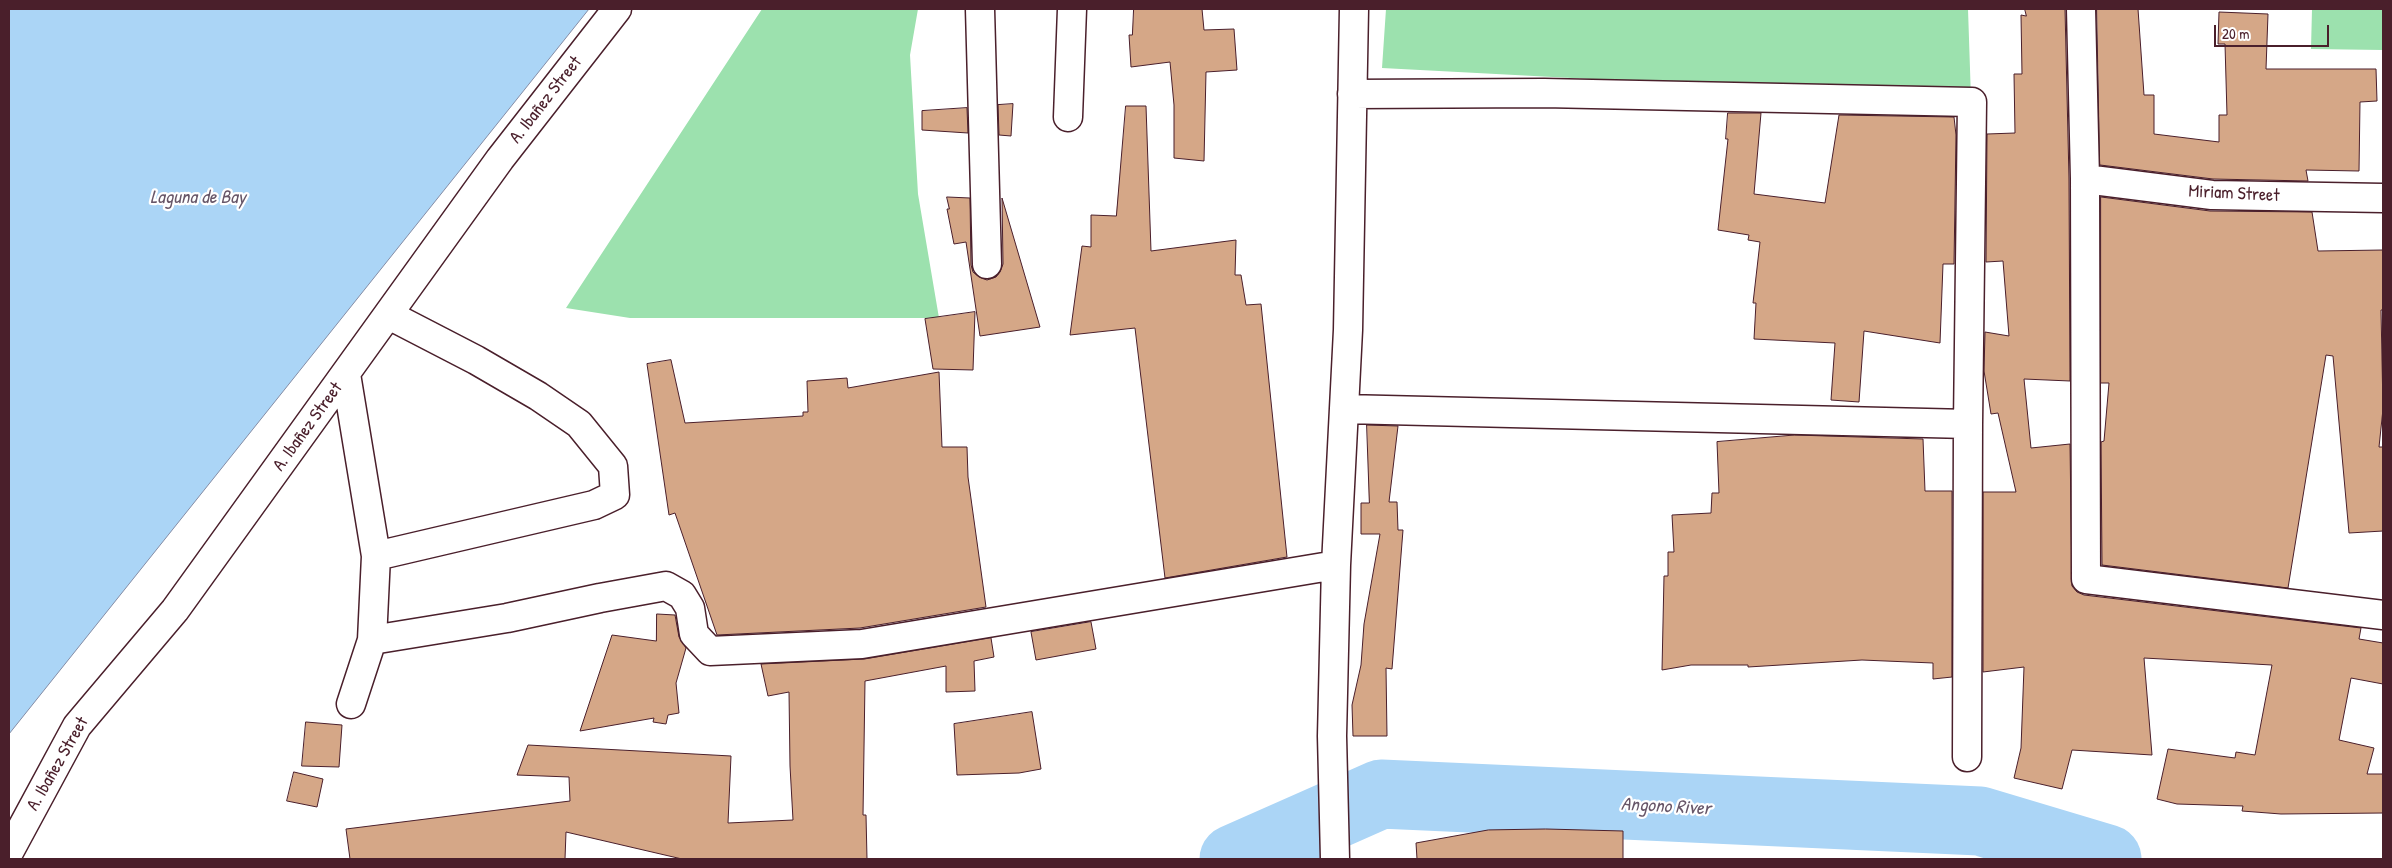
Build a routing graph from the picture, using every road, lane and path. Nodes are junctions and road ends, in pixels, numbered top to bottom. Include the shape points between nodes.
1 (617, 9) edge
2 (980, 9) edge
3 (1072, 9) edge
4 (1354, 9) edge
5 (2082, 9) edge
6 (1352, 94) junction
7 (1068, 117) dead end
8 (2085, 179) junction
9 (2383, 198) edge
10 (987, 264) dead end
11 (389, 315) junction
12 (346, 374) junction
13 (1344, 409) junction
14 (1968, 424) junction
15 (376, 556) junction
16 (1336, 566) junction
17 (2383, 615) edge
18 (372, 640) junction
19 (351, 704) dead end
20 (1968, 757) dead end
21 (9, 852) edge
22 (1335, 859) edge

1 - 11 street, A. Ibañez Street via 500,159
2 - 10 street
3 - 7 street
4 - 6 street
5 - 8 street
6 - 13 street
6 - 14 street via 1505,93 1972,102
8 - 9 street, Miriam Street via 2212,195
8 - 17 street via 2086,579
11 - 12 street, A. Ibañez Street
11 - 15 street via 476,360 579,424 613,466 615,495 594,505
12 - 15 street
12 - 21 street, A. Ibañez Street via 175,610 77,726
13 - 14 street
13 - 16 street
14 - 20 street
15 - 18 street
16 - 18 street via 862,644 710,651 694,634 690,608 682,595 666,586 507,618
16 - 22 street via 1332,742
18 - 19 street

